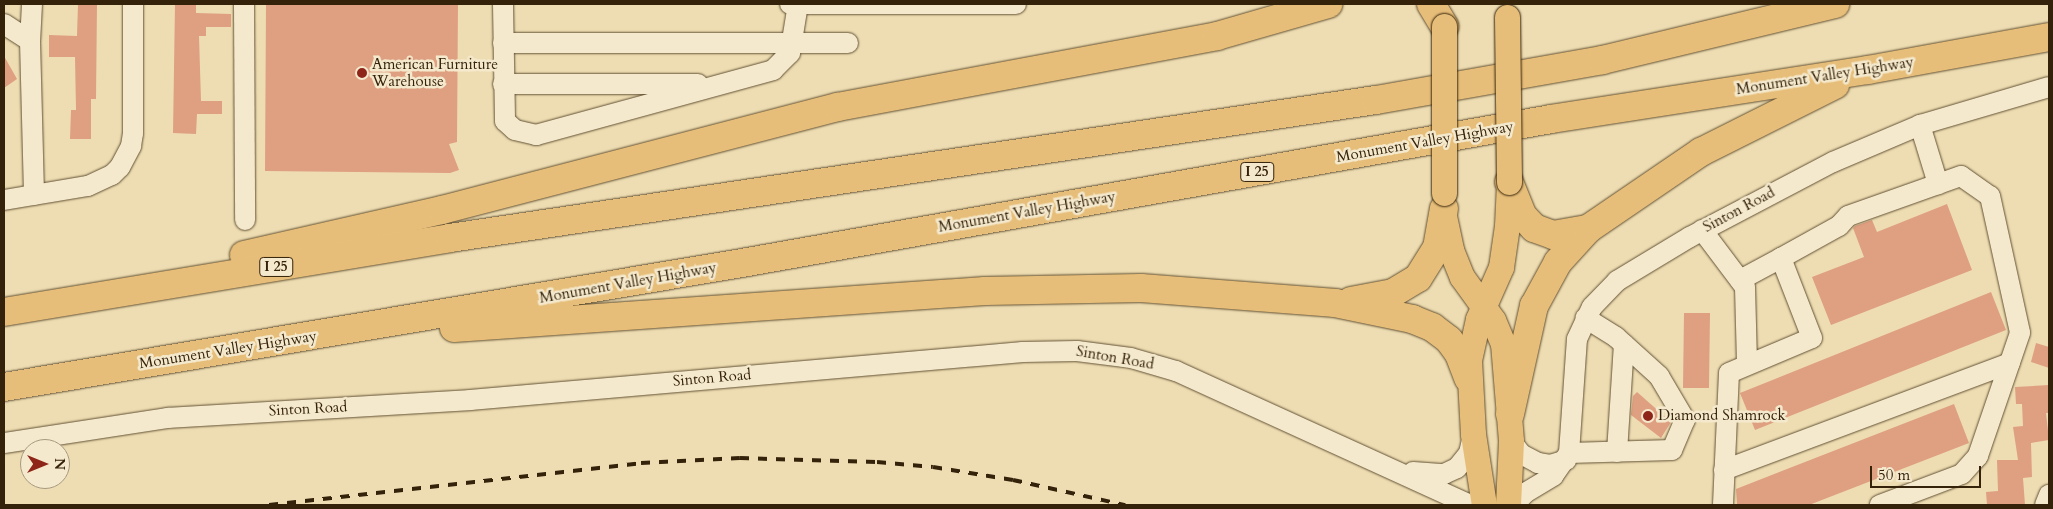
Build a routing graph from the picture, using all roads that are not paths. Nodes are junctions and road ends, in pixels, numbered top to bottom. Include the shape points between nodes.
1 (32, 4) edge
2 (134, 4) edge
3 (244, 4) edge
4 (503, 4) edge
5 (790, 4) edge
6 (798, 4) edge
7 (1016, 4) edge
8 (1328, 4) edge
9 (1835, 4) edge
10 (1440, 11) edge
11 (1506, 11) edge
12 (4, 24) edge
13 (2049, 37) edge
14 (30, 41) junction
15 (503, 43) junction
16 (793, 43) junction
17 (848, 43) dead end
18 (1868, 70) junction
19 (503, 84) junction
20 (724, 84) junction
21 (2049, 87) edge
22 (1920, 125) junction
23 (1509, 182) junction
24 (1938, 184) junction
25 (34, 195) junction
26 (4, 200) edge
27 (1444, 201) junction
28 (245, 220) dead end
29 (1588, 229) junction
30 (1702, 230) junction
31 (1781, 258) junction
32 (1740, 280) junction
33 (101, 295) junction
34 (1335, 303) junction
35 (1484, 307) junction
36 (4, 312) edge
37 (1586, 318) junction
38 (325, 334) junction
39 (1624, 344) junction
40 (2010, 363) junction
41 (1748, 364) junction
42 (1468, 378) junction
43 (4, 387) edge
44 (1510, 414) junction
45 (1473, 434) junction
46 (1510, 441) junction
47 (4, 443) edge
48 (1618, 452) junction
49 (1567, 457) junction
50 (1399, 470) junction
51 (1724, 470) junction
52 (2049, 495) edge
53 (1926, 498) edge
54 (1886, 504) edge
55 (1470, 505) edge
56 (1484, 505) edge
57 (1508, 505) edge
58 (1514, 505) edge
59 (1723, 505) edge
60 (2046, 505) edge

1 - 14 street
2 - 25 street via 133,133 126,156 112,176 101,181
3 - 28 street
4 - 15 street
5 - 6 street
6 - 7 street
6 - 16 street
8 - 33 highway via 1217,36 828,109 442,210 257,252
9 - 33 highway, I 25 via 1602,60 1376,100 460,236
10 - 27 main road, bridge
11 - 23 main road, bridge
12 - 14 street
13 - 18 highway, Monument Valley Highway / I 25
14 - 25 street
15 - 16 street
15 - 19 street
16 - 17 street
16 - 20 street via 780,66
18 - 29 highway via 1708,147 1618,205
18 - 38 highway, Monument Valley Highway / I 25 via 1532,123
19 - 20 street
19 - 20 street via 505,121 515,130 536,135
21 - 22 street, Sinton Road
22 - 24 street
22 - 30 street, Sinton Road via 1833,162
23 - 29 highway via 1522,215 1534,228 1553,235
23 - 35 main road via 1502,260
24 - 31 street via 1848,216 1838,226
24 - 40 street via 1961,176 1990,196 2020,333
25 - 26 street
27 - 34 highway via 1434,256 1418,278 1383,296
27 - 35 main road via 1456,264
29 - 44 highway via 1558,262 1538,298
30 - 32 street
30 - 37 street, Sinton Road via 1617,281 1599,298
31 - 32 street
31 - 41 street via 1812,338
32 - 41 street via 1745,287
33 - 36 highway, I 25
34 - 38 highway via 1141,288 1038,289
34 - 42 highway via 1401,316 1432,327 1454,346
35 - 42 main road via 1474,329
35 - 44 main road via 1503,343
37 - 39 street
37 - 49 street, Sinton Road via 1574,357
38 - 43 highway, Monument Valley Highway / I 25
39 - 48 street
39 - 48 street via 1659,376 1685,420 1672,450
40 - 51 street
40 - 53 street via 1978,456 1962,474
41 - 51 street via 1729,373
42 - 45 main road
44 - 46 main road
45 - 50 street, Sinton Road via 1467,458 1451,471 1429,474
45 - 56 main road
46 - 49 street via 1521,454 1538,463 1550,465
46 - 57 main road
47 - 50 street, Sinton Road via 168,418 470,400 1058,350 1122,356 1176,371
48 - 49 street
49 - 58 street via 1553,476 1525,493
50 - 55 street, Sinton Road
51 - 59 street
52 - 60 street
53 - 54 street

